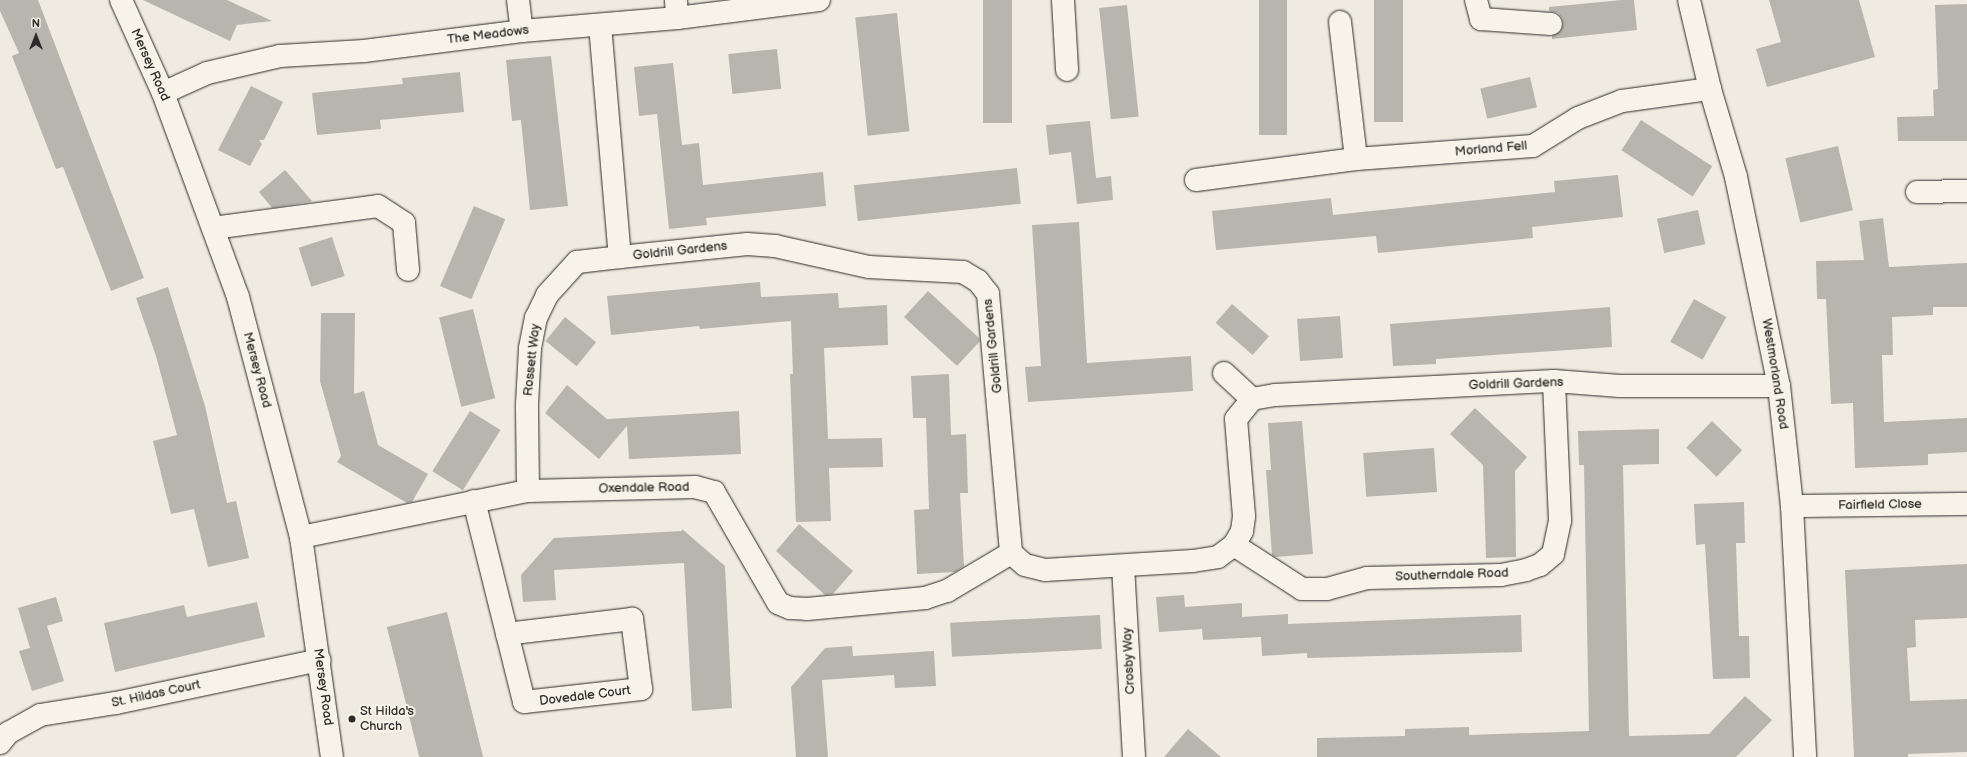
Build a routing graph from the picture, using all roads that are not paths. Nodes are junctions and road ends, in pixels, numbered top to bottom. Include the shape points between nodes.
1 (121, 0) edge
2 (518, 0) edge
3 (819, 0) edge
4 (1063, 0) edge
5 (1476, 0) edge
6 (1689, 0) edge
7 (677, 9) edge
8 (1340, 22) dead end
9 (1551, 24) dead end
10 (600, 25) junction
11 (522, 31) junction
12 (1068, 70) dead end
13 (1710, 89) junction
14 (163, 93) junction
15 (1356, 159) junction
16 (1196, 180) dead end
17 (1967, 191) edge
18 (1917, 192) dead end
19 (213, 228) junction
20 (620, 257) junction
21 (408, 270) dead end
22 (1224, 373) dead end
23 (1554, 381) junction
24 (1779, 386) junction
25 (1252, 399) junction
26 (528, 491) junction
27 (474, 501) junction
28 (1967, 504) edge
29 (1792, 506) junction
30 (301, 536) junction
31 (1234, 545) junction
32 (1011, 552) junction
33 (1123, 566) junction
34 (507, 634) junction
35 (320, 660) junction
36 (0, 743) edge
37 (332, 757) edge
38 (1134, 757) edge
39 (1805, 757) edge

1 - 14 street, Mersey Road
2 - 11 street
3 - 7 street, The Meadows
4 - 12 street
5 - 9 street via 1481,19
6 - 13 street, Westmorland Road
7 - 10 street, The Meadows
8 - 15 street
10 - 11 street, The Meadows
10 - 20 street, Goldrill Gardens
11 - 14 street, The Meadows via 364,51 280,56 207,73
13 - 15 street, Morland Fell via 1622,101 1578,118 1533,146
13 - 24 street, Westmorland Road via 1736,177
14 - 19 street, Mersey Road
15 - 16 street, Morland Fell
17 - 18 street
19 - 21 street via 378,206 404,223
19 - 30 street, Mersey Road via 238,297
20 - 26 street, Rossett Way via 577,262 547,295 536,318 530,348 527,404
20 - 32 street, Goldrill Gardens via 747,244 768,245 870,267 963,272 978,281 988,294
22 - 25 street
23 - 24 street, Goldrill Gardens via 1620,386
23 - 25 street, Goldrill Gardens via 1275,395
23 - 31 street, Southerndale Road via 1560,520 1553,554 1540,565 1502,574 1367,578 1327,589 1302,589
24 - 29 street, Westmorland Road
25 - 31 street via 1236,419 1244,516 1242,532
26 - 27 street, Oxendale Road
26 - 32 street, Oxendale Road via 695,487 714,492 778,602 790,608 807,609 925,598 947,591
27 - 30 street, Oxendale Road
27 - 34 street, Dovedale Court
28 - 29 street, Fairfield Close
29 - 39 street, Westmorland Road
30 - 35 street, Mersey Road
31 - 33 street via 1218,557
32 - 33 street via 1025,565 1045,570
33 - 38 street, Crosby Way
34 - 34 street, Dovedale Court via 524,702 641,689 632,619
35 - 36 street, St. Hildas Court via 116,703 40,715 8,733
35 - 37 street, Mersey Road

